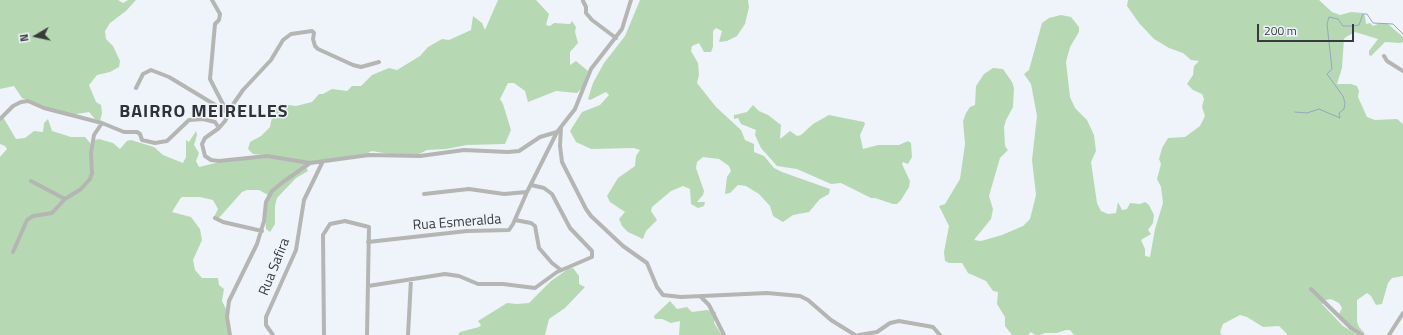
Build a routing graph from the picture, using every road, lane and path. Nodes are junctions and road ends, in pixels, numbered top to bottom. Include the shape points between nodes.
1 (212, 0) edge
2 (631, 0) edge
3 (583, 1) dead end
4 (616, 38) junction
5 (1384, 56) dead end
6 (379, 62) dead end
7 (1403, 70) edge
8 (136, 88) dead end
9 (228, 113) junction
10 (0, 119) edge
11 (102, 123) junction
12 (561, 127) junction
13 (218, 128) junction
14 (557, 132) junction
15 (323, 161) junction
16 (310, 163) junction
17 (31, 181) dead end
18 (531, 185) junction
19 (527, 192) junction
20 (424, 194) dead end
21 (65, 199) junction
22 (215, 218) dead end
23 (515, 220) junction
24 (262, 231) junction
25 (368, 242) junction
26 (13, 252) dead end
27 (561, 270) junction
28 (411, 279) junction
29 (368, 286) junction
30 (1311, 289) dead end
31 (701, 297) junction
32 (1403, 313) edge
33 (230, 335) edge
34 (273, 335) edge
35 (324, 335) edge
36 (367, 335) edge
37 (408, 335) edge
38 (724, 335) edge
39 (855, 335) edge
40 (859, 335) edge
41 (940, 335) edge
42 (1362, 335) edge
43 (1389, 335) edge

1 - 9 street via 220,14 215,24 210,79
2 - 4 street, Rua Esmeralda via 622,29
3 - 4 street via 586,13 592,20
4 - 12 street, Rua Esmeralda via 599,56 575,109
5 - 7 street via 1387,61
6 - 9 street via 361,67 353,65 318,49 312,39 312,32 295,33 283,40 270,60 239,95
8 - 9 street via 143,74 151,70 169,77
9 - 13 street via 226,121
10 - 11 street via 13,106 24,101
11 - 13 street via 128,133 137,132 142,140 155,143 167,141 191,120 207,119 215,122
11 - 21 street via 95,132 90,179 81,189
12 - 14 street, Rua Esmeralda
12 - 31 street via 562,162 591,216 623,246 647,263 663,295
13 - 16 street via 205,138 202,144 205,156 211,160 267,156
14 - 15 street via 540,137 519,150 508,152 464,150 420,156 369,155
14 - 18 street, Rua Esmeralda
15 - 16 street
15 - 34 street, Rua Safira via 304,200 296,250 266,317 266,325
16 - 24 street via 272,191 266,202
17 - 21 street
18 - 19 street, Rua Esmeralda
18 - 27 street via 549,191 570,228 593,253 589,259
19 - 20 street via 504,194 469,189
19 - 23 street, Rua Esmeralda
21 - 26 street via 52,213 27,220
22 - 24 street
23 - 25 street, Rua Esmeralda via 511,229 507,230 467,231
23 - 27 street via 535,226 539,248
24 - 33 street via 229,301 227,317
25 - 29 street
25 - 35 street via 367,226 342,221 332,223 325,230
27 - 28 street via 534,288 478,284 459,276 445,274
28 - 29 street
28 - 37 street
29 - 36 street
30 - 42 street
31 - 38 street via 709,305
31 - 39 street via 766,293 800,296
32 - 43 street
40 - 41 street via 877,332 890,323 899,321 933,327

